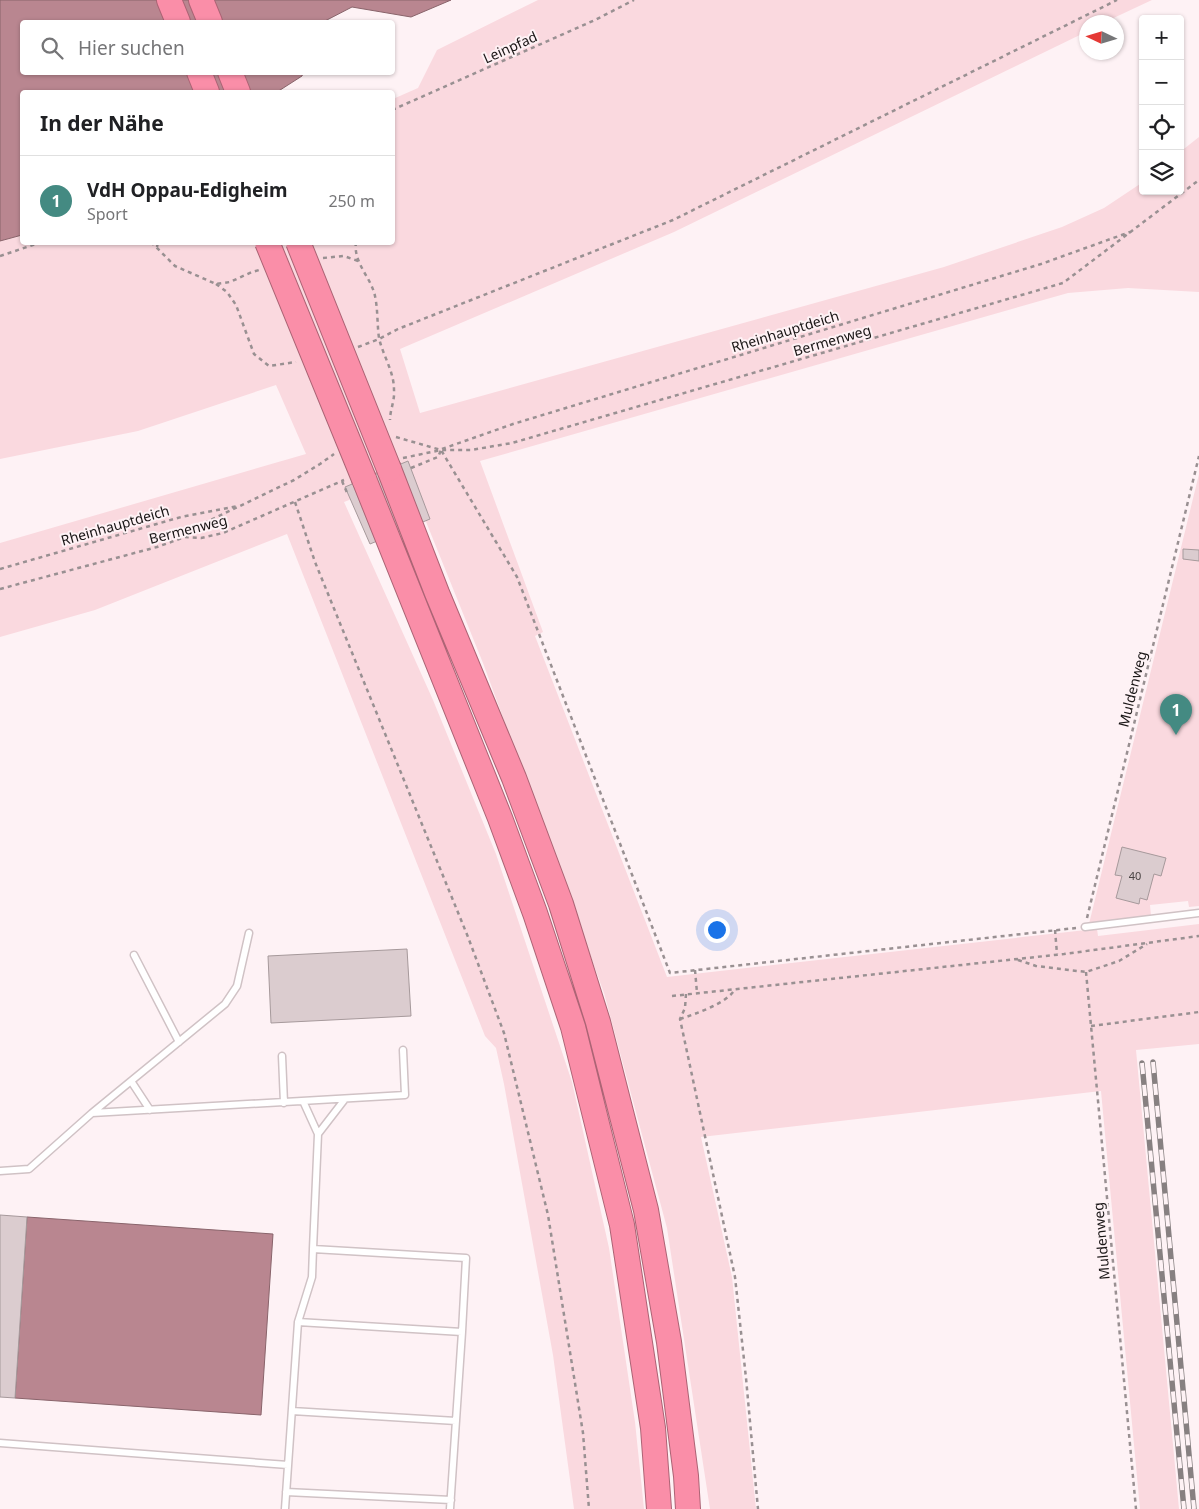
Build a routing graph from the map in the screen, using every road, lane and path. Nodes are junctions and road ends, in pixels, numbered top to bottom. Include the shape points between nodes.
1 (169, 0) edge
2 (200, 0) edge
3 (634, 0) edge
4 (1117, 0) edge
5 (177, 20) edge
6 (209, 20) edge
7 (200, 75) edge
8 (231, 75) edge
9 (206, 90) edge
10 (237, 90) edge
11 (395, 109) edge
12 (1199, 180) edge
13 (1134, 230) junction
14 (33, 245) edge
15 (154, 245) edge
16 (158, 245) edge
17 (269, 245) edge
18 (299, 245) edge
19 (356, 245) edge
20 (157, 248) junction
21 (0, 256) edge
22 (230, 282) dead end
23 (380, 339) junction
24 (390, 422) dead end
25 (394, 430) dead end
26 (441, 450) junction
27 (1199, 456) edge
28 (320, 464) dead end
29 (400, 469) junction
30 (350, 484) junction
31 (296, 502) junction
32 (238, 506) junction
33 (185, 537) junction
34 (0, 569) edge
35 (0, 589) edge
36 (1199, 913) edge
37 (1085, 927) junction
38 (1055, 930) junction
39 (249, 933) dead end
40 (1199, 936) edge
41 (1148, 943) junction
42 (1057, 954) junction
43 (134, 955) dead end
44 (1015, 959) junction
45 (695, 970) junction
46 (1086, 972) junction
47 (735, 989) junction
48 (697, 993) junction
49 (686, 994) junction
50 (672, 996) dead end
51 (1199, 1012) edge
52 (680, 1018) junction
53 (1091, 1026) junction
54 (178, 1042) junction
55 (403, 1050) dead end
56 (282, 1056) dead end
57 (131, 1081) junction
58 (345, 1099) junction
59 (303, 1101) junction
60 (284, 1103) junction
61 (150, 1110) junction
62 (92, 1113) junction
63 (318, 1134) junction
64 (0, 1171) edge
65 (313, 1249) junction
66 (298, 1322) junction
67 (462, 1332) junction
68 (292, 1411) junction
69 (456, 1421) junction
70 (0, 1443) edge
71 (288, 1465) junction
72 (286, 1492) junction
73 (451, 1500) junction
74 (285, 1509) edge
75 (450, 1509) edge
76 (589, 1509) edge
77 (659, 1509) edge
78 (688, 1509) edge
79 (758, 1509) edge
80 (1136, 1509) edge

1 - 5 highway
2 - 6 highway
3 - 11 path, Leinpfad
4 - 23 path via 673,220
7 - 9 highway
8 - 10 highway
12 - 13 path, Bermenweg
13 - 26 path, Rheinhauptdeich via 1040,264 512,424
13 - 26 path, Bermenweg via 1063,283 512,443 471,450
14 - 21 path
15 - 20 path
16 - 20 path
17 - 30 highway, bridge
18 - 29 highway, bridge
19 - 23 path via 358,262 375,295
20 - 22 path via 175,266 216,284
23 - 24 path via 394,378
25 - 26 path, Bermenweg via 397,438
26 - 29 path, Rheinhauptdeich via 438,457
26 - 45 path via 517,577 670,973
27 - 37 path, Muldenweg
28 - 32 path
29 - 78 highway via 437,593 514,778 561,904 598,1022 646,1210 669,1342
30 - 31 path, Bermenweg
30 - 77 highway via 500,818 572,1027 622,1225 653,1428
31 - 33 path, Bermenweg via 223,532 201,538
31 - 76 path via 315,562 504,1033 548,1215 583,1433
32 - 33 path via 196,527
32 - 34 path, Rheinhauptdeich via 181,517
33 - 35 path, Bermenweg
36 - 37 lane
37 - 38 path
38 - 42 path
38 - 45 path
39 - 54 lane via 238,986 225,1004
40 - 41 path
41 - 42 path
41 - 46 path via 1119,961
42 - 44 path
43 - 54 lane
44 - 46 path via 1036,966
44 - 47 path
45 - 48 path
46 - 53 path, Muldenweg
47 - 48 path
47 - 52 path via 732,996
48 - 49 path
49 - 50 path
49 - 52 path
51 - 53 path
52 - 79 path via 735,1277
53 - 80 path, Muldenweg
54 - 57 lane
55 - 58 lane via 405,1095
56 - 60 lane
57 - 61 lane
57 - 62 lane
58 - 59 lane
58 - 63 lane
59 - 60 lane
59 - 63 lane
60 - 61 lane
61 - 62 lane
62 - 64 lane via 29,1169
63 - 65 lane
65 - 66 lane via 312,1277
65 - 67 lane via 466,1258
66 - 67 lane
66 - 68 lane
67 - 69 lane
68 - 69 lane
68 - 71 lane
69 - 73 lane
70 - 71 lane
71 - 72 lane
72 - 73 lane
72 - 74 lane
73 - 75 lane

